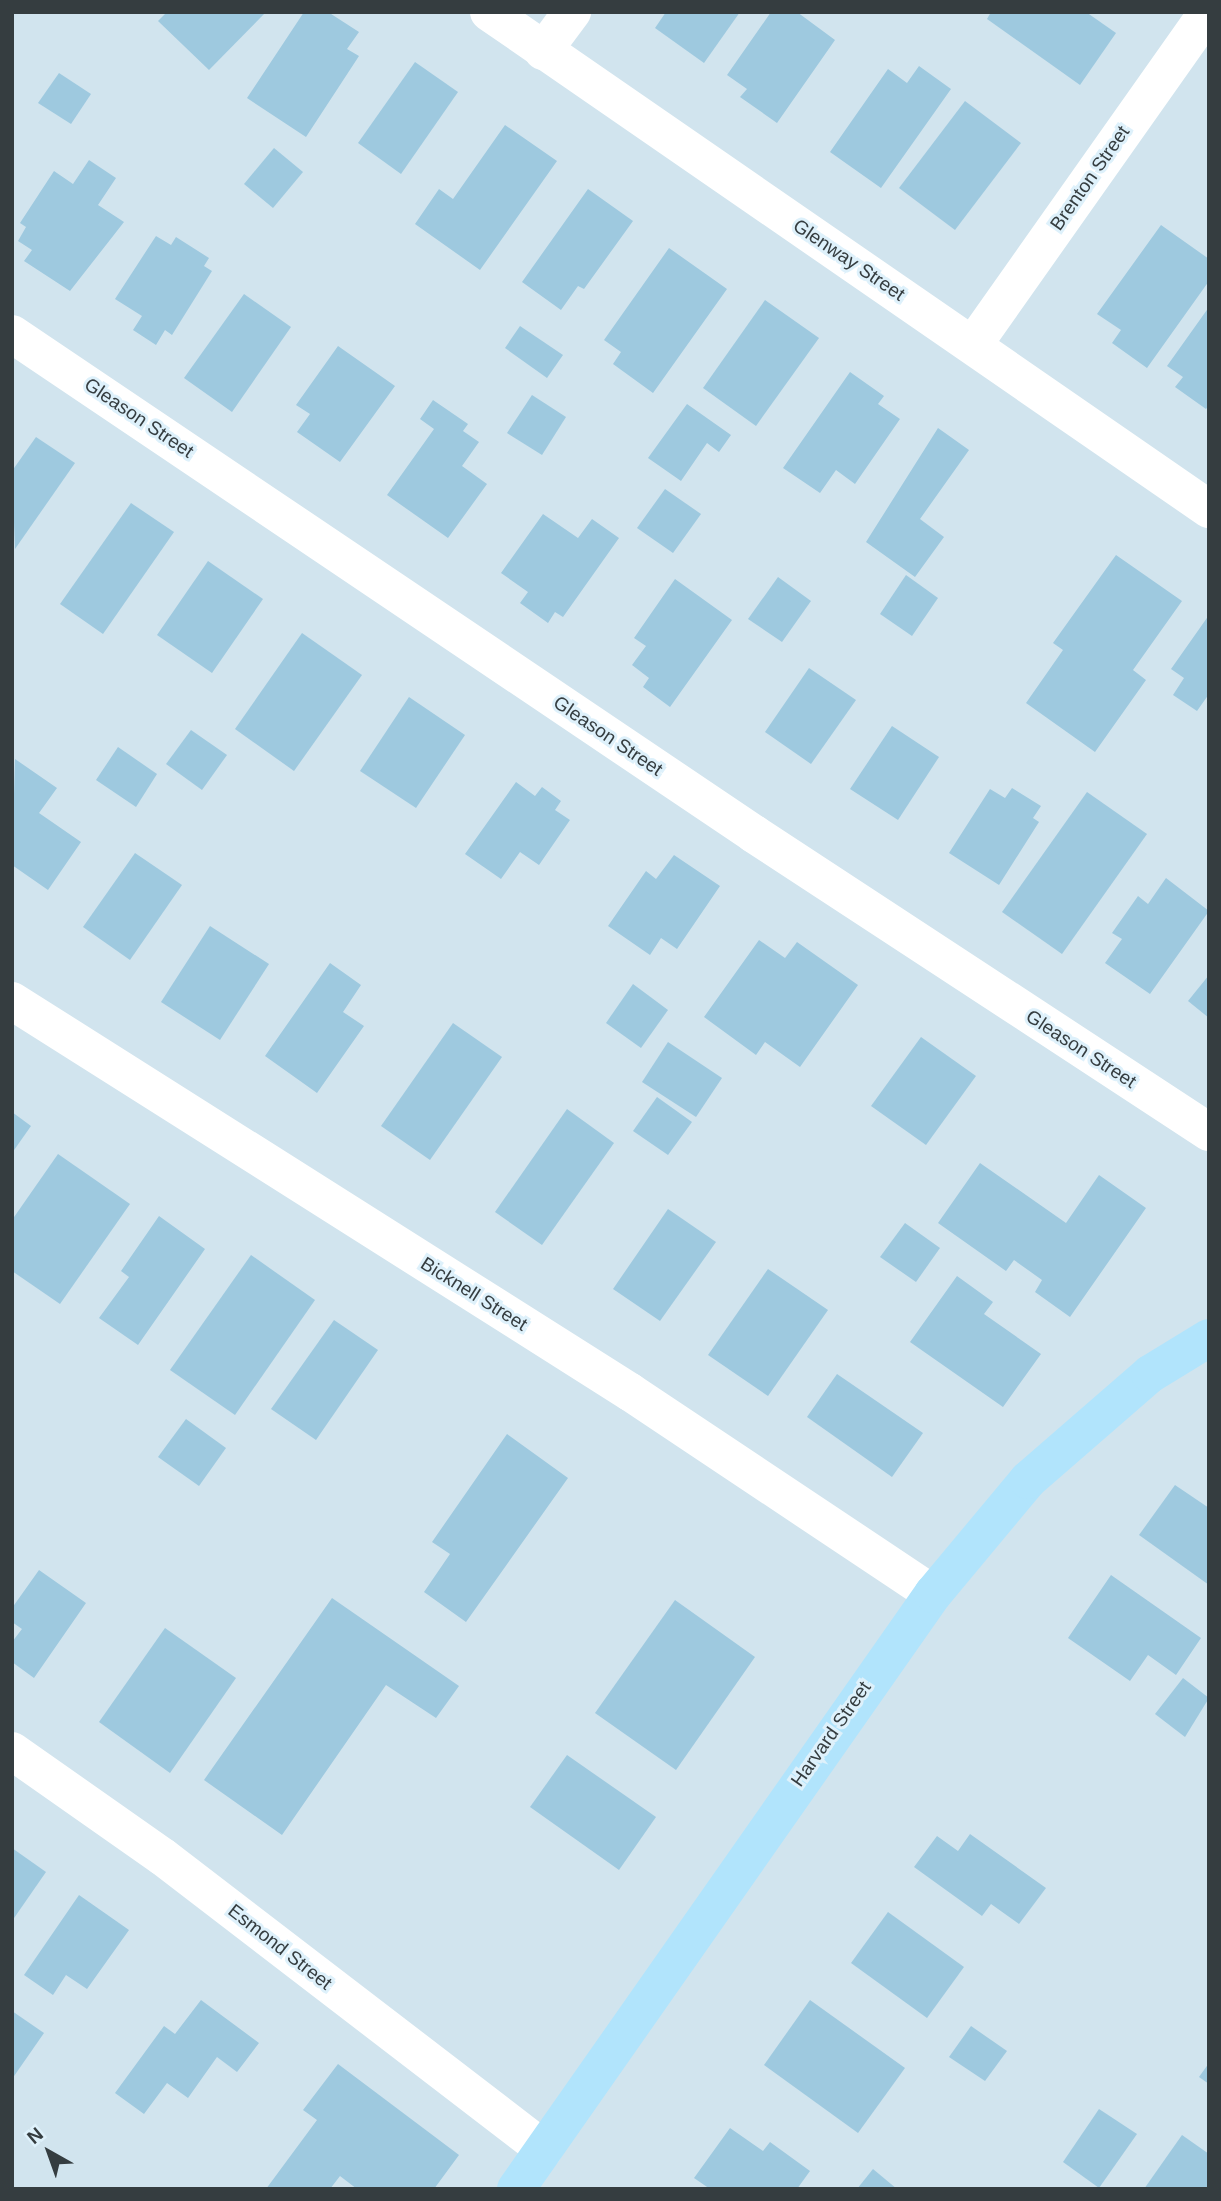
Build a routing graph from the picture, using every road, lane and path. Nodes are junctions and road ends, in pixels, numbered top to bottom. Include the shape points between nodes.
1 (489, 12) edge
2 (572, 12) edge
3 (1208, 12) edge
4 (543, 51) junction
5 (12, 334) edge
6 (973, 345) junction
7 (1209, 509) edge
8 (12, 1001) edge
9 (1209, 1132) edge
10 (1209, 1338) edge
11 (933, 1594) junction
12 (12, 1751) edge
13 (544, 2149) junction
14 (516, 2189) edge

1 - 4 street, Glenway Street
2 - 4 street
3 - 6 street, Brenton Street
4 - 6 street, Glenway Street
5 - 9 street, Gleason Street via 742,827
6 - 7 street, Glenway Street
8 - 11 street, Bicknell Street via 630,1392
10 - 11 main road, Harvard Street via 1150,1374 1028,1480
11 - 13 main road, Harvard Street
12 - 13 street, Esmond Street via 163,1857
13 - 14 main road, Harvard Street

